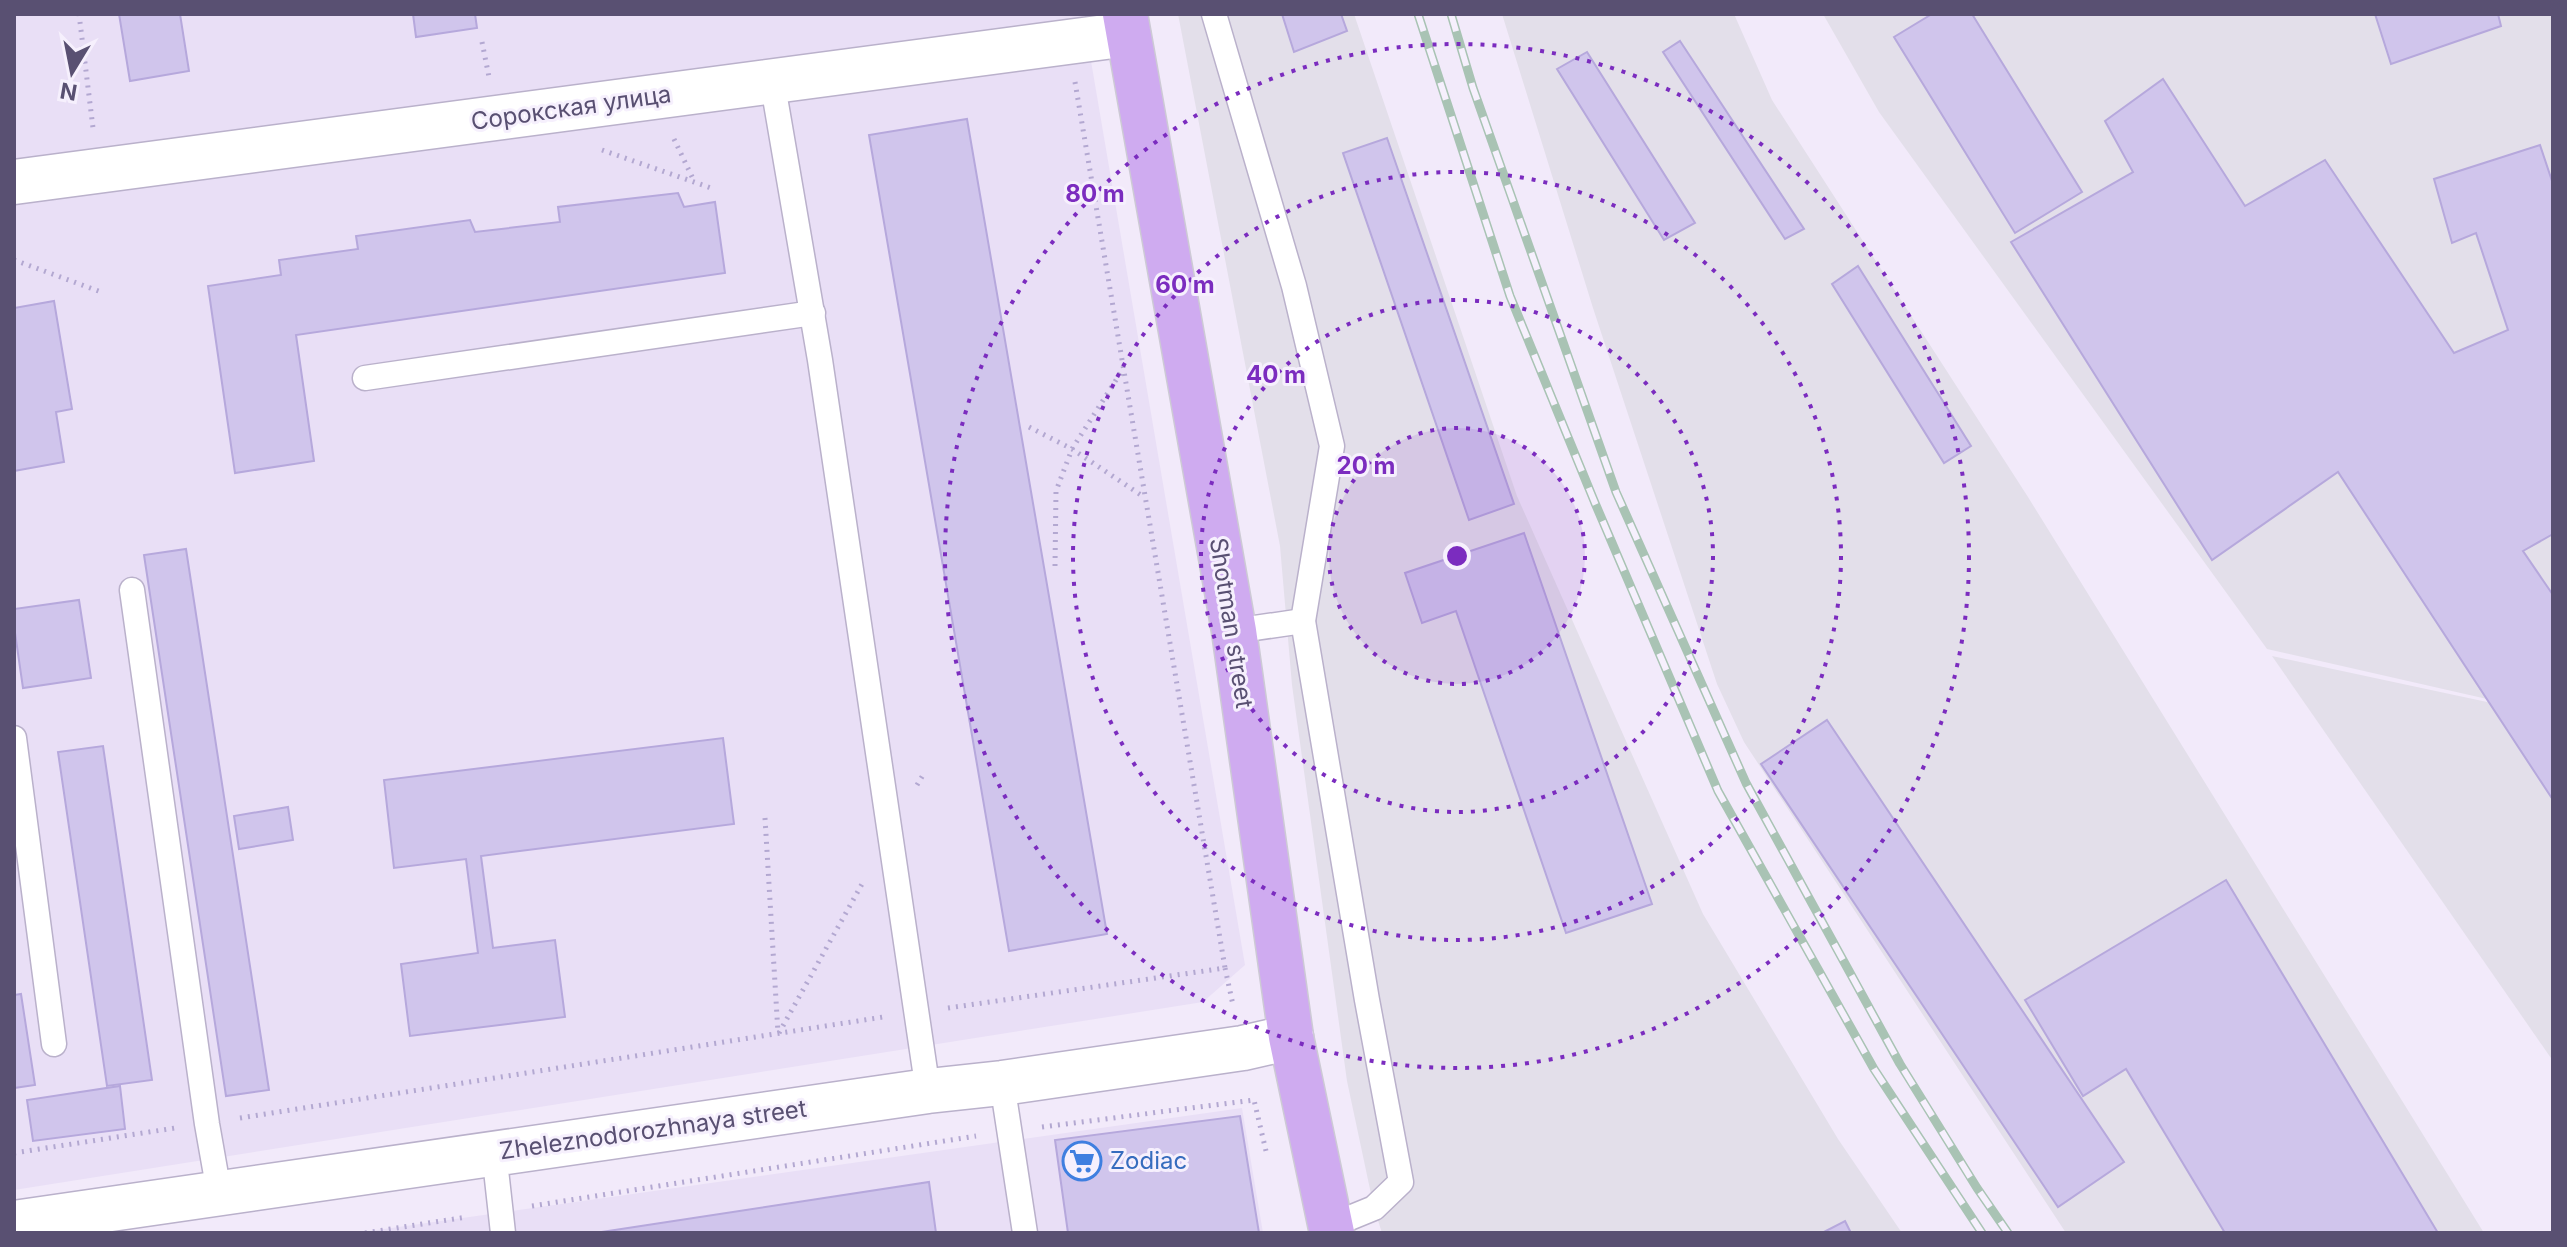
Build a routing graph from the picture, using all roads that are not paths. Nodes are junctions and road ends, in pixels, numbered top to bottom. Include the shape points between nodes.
1 (1214, 14) edge
2 (1126, 24) edge
3 (772, 80) junction
4 (14, 182) edge
5 (813, 313) junction
6 (365, 378) dead end
7 (132, 590) dead end
8 (1303, 621) junction
9 (1234, 631) junction
10 (14, 738) edge
11 (1291, 1037) junction
12 (54, 1044) dead end
13 (1002, 1083) junction
14 (928, 1091) junction
15 (494, 1152) junction
16 (219, 1192) junction
17 (502, 1222) edge
18 (14, 1223) edge
19 (1331, 1229) edge
20 (1025, 1233) edge

1 - 8 lane via 1294,286 1332,446
2 - 3 street, Сорокская улица via 1068,42
2 - 9 main road, Shotman street
3 - 4 street, Сорокская улица
3 - 5 lane
5 - 6 lane
5 - 14 lane
7 - 16 lane
8 - 9 lane
8 - 19 lane via 1401,1182 1374,1208
9 - 11 main road, Shotman street
10 - 12 lane
11 - 13 street, Zheleznodorozhnaya street
11 - 19 main road, Shotman street
13 - 14 street, Zheleznodorozhnaya street
13 - 20 lane
14 - 15 street, Zheleznodorozhnaya street
15 - 16 street, Zheleznodorozhnaya street
15 - 17 lane
16 - 18 street, Zheleznodorozhnaya street

